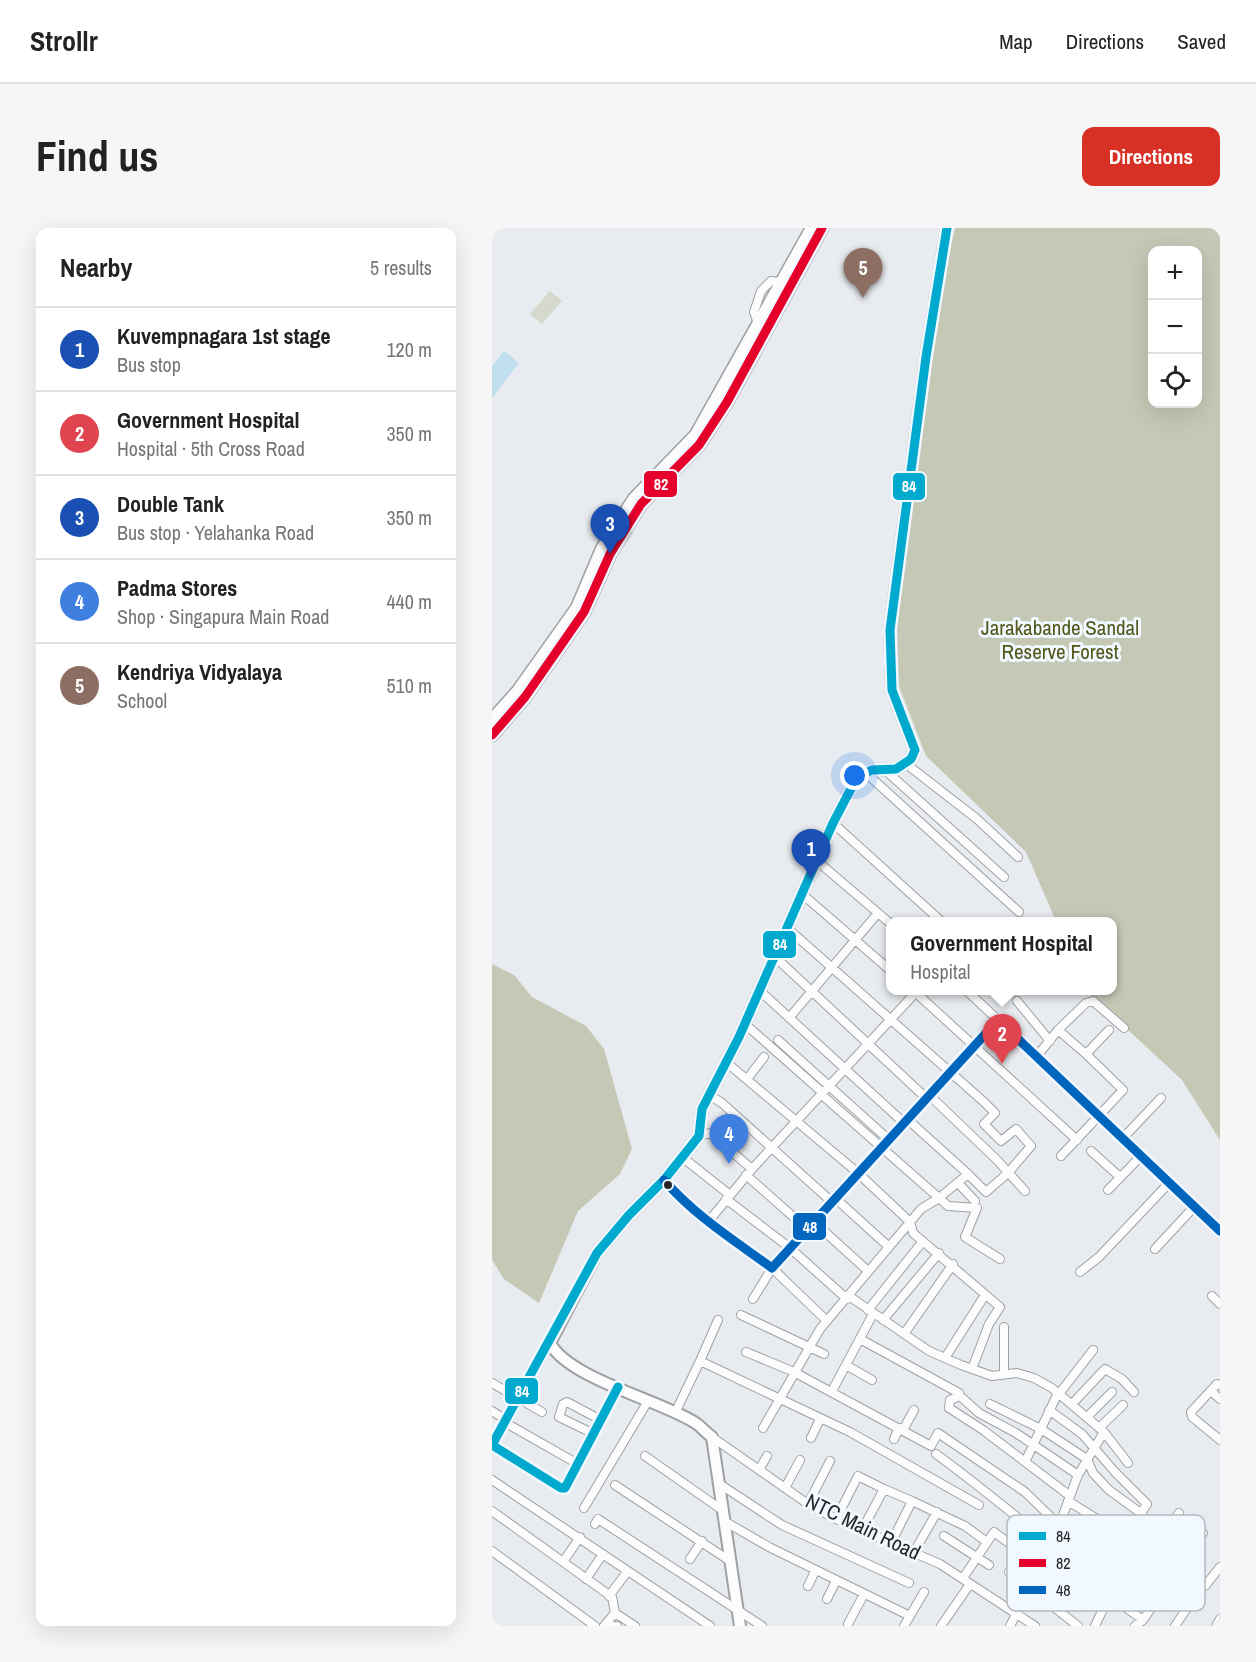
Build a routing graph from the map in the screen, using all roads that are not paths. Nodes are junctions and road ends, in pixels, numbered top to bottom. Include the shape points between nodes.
1 (812, 228) edge
2 (822, 228) edge
3 (947, 228) edge
4 (492, 720) edge
5 (492, 735) edge
6 (906, 763) junction
7 (885, 770) junction
8 (866, 773) junction
9 (833, 823) junction
10 (1018, 857) dead end
11 (816, 860) junction
12 (1004, 877) dead end
13 (801, 893) junction
14 (1019, 912) dead end
15 (878, 913) junction
16 (938, 917) edge
17 (886, 920) edge
18 (786, 927) junction
19 (855, 940) junction
20 (774, 956) junction
21 (832, 967) junction
22 (886, 967) edge
23 (759, 990) junction
24 (811, 991) junction
25 (913, 995) edge
26 (920, 995) edge
27 (971, 995) edge
28 (1017, 1001) dead end
29 (789, 1018) junction
30 (892, 1019) junction
31 (998, 1020) junction
32 (744, 1023) junction
33 (1124, 1028) dead end
34 (1058, 1030) junction
35 (1108, 1030) dead end
36 (778, 1040) dead end
37 (1050, 1041) junction
38 (868, 1043) junction
39 (973, 1045) junction
40 (1086, 1054) junction
41 (1037, 1056) junction
42 (764, 1057) dead end
43 (726, 1062) junction
44 (844, 1069) junction
45 (948, 1072) junction
46 (747, 1079) junction
47 (830, 1085) junction
48 (823, 1094) junction
49 (709, 1095) junction
50 (927, 1095) junction
51 (1161, 1098) dead end
52 (1099, 1115) junction
53 (905, 1120) junction
54 (797, 1121) junction
55 (699, 1136) junction
56 (1123, 1138) junction
57 (888, 1139) junction
58 (1077, 1140) junction
59 (771, 1147) junction
60 (880, 1148) junction
61 (1091, 1152) dead end
62 (1061, 1156) dead end
63 (1141, 1156) junction
64 (682, 1157) junction
65 (749, 1172) junction
66 (858, 1173) junction
67 (1008, 1173) junction
68 (968, 1174) junction
69 (1120, 1177) junction
70 (664, 1180) junction
71 (958, 1183) junction
72 (1169, 1183) junction
73 (1108, 1190) dead end
74 (1025, 1191) dead end
75 (728, 1197) junction
76 (939, 1198) junction
77 (834, 1200) junction
78 (975, 1201) dead end
79 (1194, 1207) junction
80 (708, 1222) junction
81 (814, 1222) junction
82 (910, 1222) junction
83 (807, 1229) junction
84 (1220, 1231) edge
85 (923, 1241) junction
86 (888, 1246) junction
87 (790, 1248) junction
88 (1155, 1249) dead end
89 (939, 1253) junction
90 (1000, 1259) dead end
91 (953, 1264) junction
92 (772, 1268) junction
93 (868, 1271) junction
94 (1080, 1272) dead end
95 (985, 1295) junction
96 (1212, 1296) dead end
97 (848, 1297) junction
98 (753, 1299) dead end
99 (1220, 1304) edge
100 (870, 1312) junction
101 (741, 1315) dead end
102 (718, 1320) dead end
103 (883, 1320) junction
104 (827, 1321) junction
105 (1004, 1327) dead end
106 (904, 1334) junction
107 (860, 1338) junction
108 (549, 1343) junction
109 (809, 1346) junction
110 (1094, 1350) dead end
111 (746, 1352) dead end
112 (824, 1354) dead end
113 (945, 1358) junction
114 (700, 1361) junction
115 (846, 1365) junction
116 (972, 1369) junction
117 (794, 1372) junction
118 (1004, 1374) junction
119 (872, 1380) dead end
120 (492, 1383) edge
121 (1220, 1385) edge
122 (618, 1387) junction
123 (832, 1391) junction
124 (1210, 1391) junction
125 (1112, 1392) dead end
126 (1134, 1392) dead end
127 (959, 1394) dead end
128 (1059, 1394) junction
129 (518, 1398) junction
130 (779, 1398) junction
131 (1220, 1399) edge
132 (648, 1401) junction
133 (990, 1404) dead end
134 (1072, 1404) junction
135 (1123, 1405) dead end
136 (914, 1410) dead end
137 (1049, 1410) junction
138 (492, 1411) edge
139 (542, 1412) dead end
140 (675, 1413) junction
141 (1087, 1417) junction
142 (820, 1419) junction
143 (601, 1420) junction
144 (505, 1421) junction
145 (763, 1428) dead end
146 (901, 1429) junction
147 (1041, 1429) junction
148 (1102, 1430) junction
149 (594, 1434) junction
150 (712, 1437) junction
151 (811, 1438) dead end
152 (894, 1439) dead end
153 (1220, 1440) edge
154 (493, 1441) edge
155 (1035, 1446) junction
156 (1094, 1446) junction
157 (936, 1454) dead end
158 (645, 1456) dead end
159 (767, 1456) dead end
160 (1087, 1459) junction
161 (800, 1460) dead end
162 (830, 1461) dead end
163 (1025, 1462) junction
164 (1128, 1463) dead end
165 (578, 1464) junction
166 (759, 1470) junction
167 (1078, 1475) junction
168 (492, 1480) edge
169 (718, 1483) junction
170 (615, 1485) dead end
171 (785, 1488) junction
172 (884, 1489) junction
173 (1069, 1499) junction
174 (912, 1501) junction
175 (808, 1503) junction
176 (979, 1505) dead end
177 (584, 1508) dead end
178 (492, 1511) edge
179 (937, 1512) junction
180 (1142, 1514) joint
181 (1013, 1515) edge
182 (1049, 1515) edge
183 (1063, 1515) edge
184 (1093, 1515) edge
185 (723, 1516) junction
186 (836, 1519) junction
187 (595, 1524) dead end
188 (862, 1530) junction
189 (944, 1536) dead end
190 (580, 1537) junction
191 (702, 1541) junction
192 (987, 1542) junction
193 (1007, 1542) edge
194 (891, 1543) junction
195 (492, 1551) edge
196 (914, 1552) junction
197 (603, 1554) junction
198 (977, 1558) junction
199 (690, 1559) dead end
200 (730, 1561) junction
201 (562, 1562) junction
202 (988, 1565) dead end
203 (1220, 1567) edge
204 (815, 1571) junction
205 (627, 1572) junction
206 (963, 1578) junction
207 (586, 1579) junction
208 (836, 1581) junction
209 (909, 1583) dead end
210 (970, 1584) junction
211 (808, 1586) dead end
212 (1205, 1586) edge
213 (924, 1592) dead end
214 (864, 1594) junction
215 (609, 1596) junction
216 (827, 1599) dead end
217 (1007, 1608) edge
218 (738, 1611) junction
219 (1012, 1611) edge
220 (1019, 1611) edge
221 (1059, 1611) edge
222 (1102, 1611) edge
223 (1130, 1611) edge
224 (1149, 1611) edge
225 (1185, 1611) edge
226 (615, 1613) junction
227 (1017, 1614) junction
228 (910, 1616) junction
229 (1143, 1620) junction
230 (848, 1624) dead end
231 (595, 1626) edge
232 (604, 1626) edge
233 (611, 1626) edge
234 (618, 1626) edge
235 (635, 1626) edge
236 (710, 1626) edge
237 (740, 1626) edge
238 (762, 1626) edge
239 (904, 1626) edge
240 (942, 1626) edge
241 (1010, 1626) edge
242 (1035, 1626) edge
243 (1078, 1626) edge
244 (1095, 1626) edge
245 (1135, 1626) edge
246 (1175, 1626) edge

1 - 4 main road via 696,435 634,499 602,549 577,608 530,675
2 - 5 main road via 727,402 699,445 641,504 610,554 584,612 537,680
3 - 6 street via 890,630 892,690 915,750
6 - 7 street
6 - 10 street
7 - 8 street
7 - 12 street
8 - 9 street via 854,783
8 - 14 street
9 - 11 street
9 - 16 street
11 - 13 street
11 - 15 street
13 - 18 street
13 - 19 street
15 - 17 street
15 - 19 street
18 - 20 street
18 - 21 street
19 - 21 street
19 - 22 street
20 - 23 street
20 - 24 street
21 - 24 street
21 - 30 street
23 - 29 street
23 - 32 street
24 - 29 street
24 - 38 street
25 - 30 street
26 - 39 street
27 - 31 street
28 - 37 street
29 - 44 street
30 - 38 street
30 - 45 street
31 - 39 street
31 - 41 street
32 - 43 street
32 - 48 street
33 - 34 street via 1093,1001
34 - 37 street
34 - 40 street
35 - 40 street
36 - 47 street
37 - 41 street
38 - 44 street
38 - 50 street
39 - 45 street
39 - 58 street
40 - 52 street via 1123,1090
41 - 52 street
42 - 46 street
43 - 46 street
43 - 49 street
44 - 47 street
44 - 53 street
45 - 50 street
45 - 67 street via 995,1113 984,1124 1001,1141 1016,1129 1031,1146
46 - 54 street
47 - 48 street
47 - 57 street
48 - 54 street
48 - 60 street
49 - 55 street via 702,1109
49 - 59 street
50 - 53 street
50 - 67 street
51 - 56 street
52 - 56 street
52 - 58 street
53 - 57 street
53 - 68 street
54 - 59 street
54 - 66 street
55 - 64 street
55 - 65 street via 710,1133
56 - 63 street
57 - 60 street
58 - 62 street
59 - 65 street
59 - 77 street
60 - 66 street
60 - 76 street
61 - 69 street
63 - 69 street
63 - 72 street
64 - 70 street
64 - 75 street
65 - 75 street
65 - 83 street
66 - 77 street
66 - 82 street
67 - 68 street via 986,1192
67 - 74 street
68 - 71 street
69 - 73 street
70 - 80 street
70 - 108 street via 597,1253
71 - 76 street
71 - 78 street
72 - 79 street
72 - 94 street
75 - 80 street
75 - 87 street
76 - 82 street via 921,1209
76 - 90 street via 948,1206 977,1208 965,1237
77 - 81 street
77 - 86 street
79 - 84 street
79 - 88 street
80 - 92 street
81 - 83 street
81 - 93 street
82 - 85 street via 913,1233
82 - 86 street
83 - 87 street
85 - 89 street
85 - 100 street via 891,1277
86 - 93 street
87 - 92 street
87 - 97 street
89 - 91 street
89 - 103 street
91 - 95 street
91 - 106 street
92 - 98 street
92 - 104 street
93 - 97 street
95 - 113 street
95 - 116 street via 1000,1307 989,1324
96 - 99 street
97 - 100 street
97 - 104 street
100 - 103 street
100 - 107 street
101 - 109 street
102 - 114 street
103 - 106 street
104 - 109 street
105 - 118 street
106 - 113 street
107 - 115 street
107 - 127 street
108 - 122 street via 556,1355
108 - 129 street
109 - 112 street
109 - 117 street
110 - 128 street
111 - 117 street
113 - 116 street
114 - 130 street
114 - 140 street
115 - 119 street
115 - 123 street
116 - 118 street via 992,1376
117 - 123 street
117 - 130 street
118 - 128 street via 1034,1378
120 - 129 street
121 - 124 street
122 - 132 street
122 - 143 street
123 - 146 street
124 - 131 street
124 - 153 street via 1191,1412 1192,1417
125 - 141 street
126 - 134 street via 1122,1379 1105,1370
128 - 134 street
128 - 137 street
129 - 139 street
129 - 144 street
130 - 142 street
130 - 145 street
132 - 140 street
132 - 177 street
133 - 147 street
134 - 141 street
135 - 148 street
136 - 146 street
137 - 147 street
137 - 156 street
138 - 144 street
140 - 150 street
141 - 148 street
142 - 151 street
142 - 176 street
143 - 149 street
143 - 149 street via 567,1402 563,1404 559,1417
144 - 154 street
144 - 165 street
146 - 152 street
146 - 182 street via 931,1446 938,1433 1025,1492
147 - 155 street
147 - 160 street
148 - 156 street
148 - 164 street
149 - 165 street
150 - 166 street, NTC Main Road
150 - 169 street
154 - 165 street via 493,1446 563,1489
155 - 163 street
155 - 163 street via 983,1416 960,1396 950,1400 949,1408
155 - 167 street
156 - 160 street
156 - 180 street via 1147,1504
157 - 181 street
158 - 185 street
159 - 166 street
160 - 167 street
160 - 180 street via 1093,1473 1109,1490
161 - 171 street
162 - 175 street
163 - 173 street
166 - 171 street, NTC Main Road
167 - 173 street
168 - 190 street
169 - 185 street
169 - 209 street via 782,1525
170 - 191 street
171 - 175 street, NTC Main Road
172 - 174 street
172 - 186 street via 858,1476
172 - 188 street
173 - 183 street
173 - 184 street
174 - 179 street
174 - 194 street
175 - 186 street, NTC Main Road
178 - 201 street
179 - 192 street
179 - 196 street
185 - 200 street
185 - 204 street
186 - 188 street, NTC Main Road
187 - 218 street via 598,1519
188 - 194 street, NTC Main Road
189 - 198 street
190 - 197 street
190 - 201 street
191 - 199 street
191 - 200 street
192 - 193 street via 994,1532
192 - 198 street
194 - 196 street, NTC Main Road
195 - 231 street
196 - 206 street, NTC Main Road
197 - 205 street
197 - 207 street
198 - 202 street
198 - 206 street
200 - 218 street
201 - 207 street
203 - 212 street
204 - 208 street
204 - 211 street
205 - 215 street
205 - 236 street
206 - 210 street, NTC Main Road
207 - 215 street
208 - 214 street
208 - 216 street
210 - 217 street, NTC Main Road
210 - 240 street
213 - 228 street
214 - 228 street
214 - 230 street
215 - 226 street
218 - 237 street
218 - 238 street
219 - 227 street, NTC Main Road
220 - 227 street
221 - 243 street
222 - 244 street
223 - 229 street
224 - 229 street
225 - 246 street
226 - 232 street
226 - 235 street
227 - 241 street
227 - 242 street, NTC Main Road
228 - 239 street
229 - 245 street
233 - 234 street

